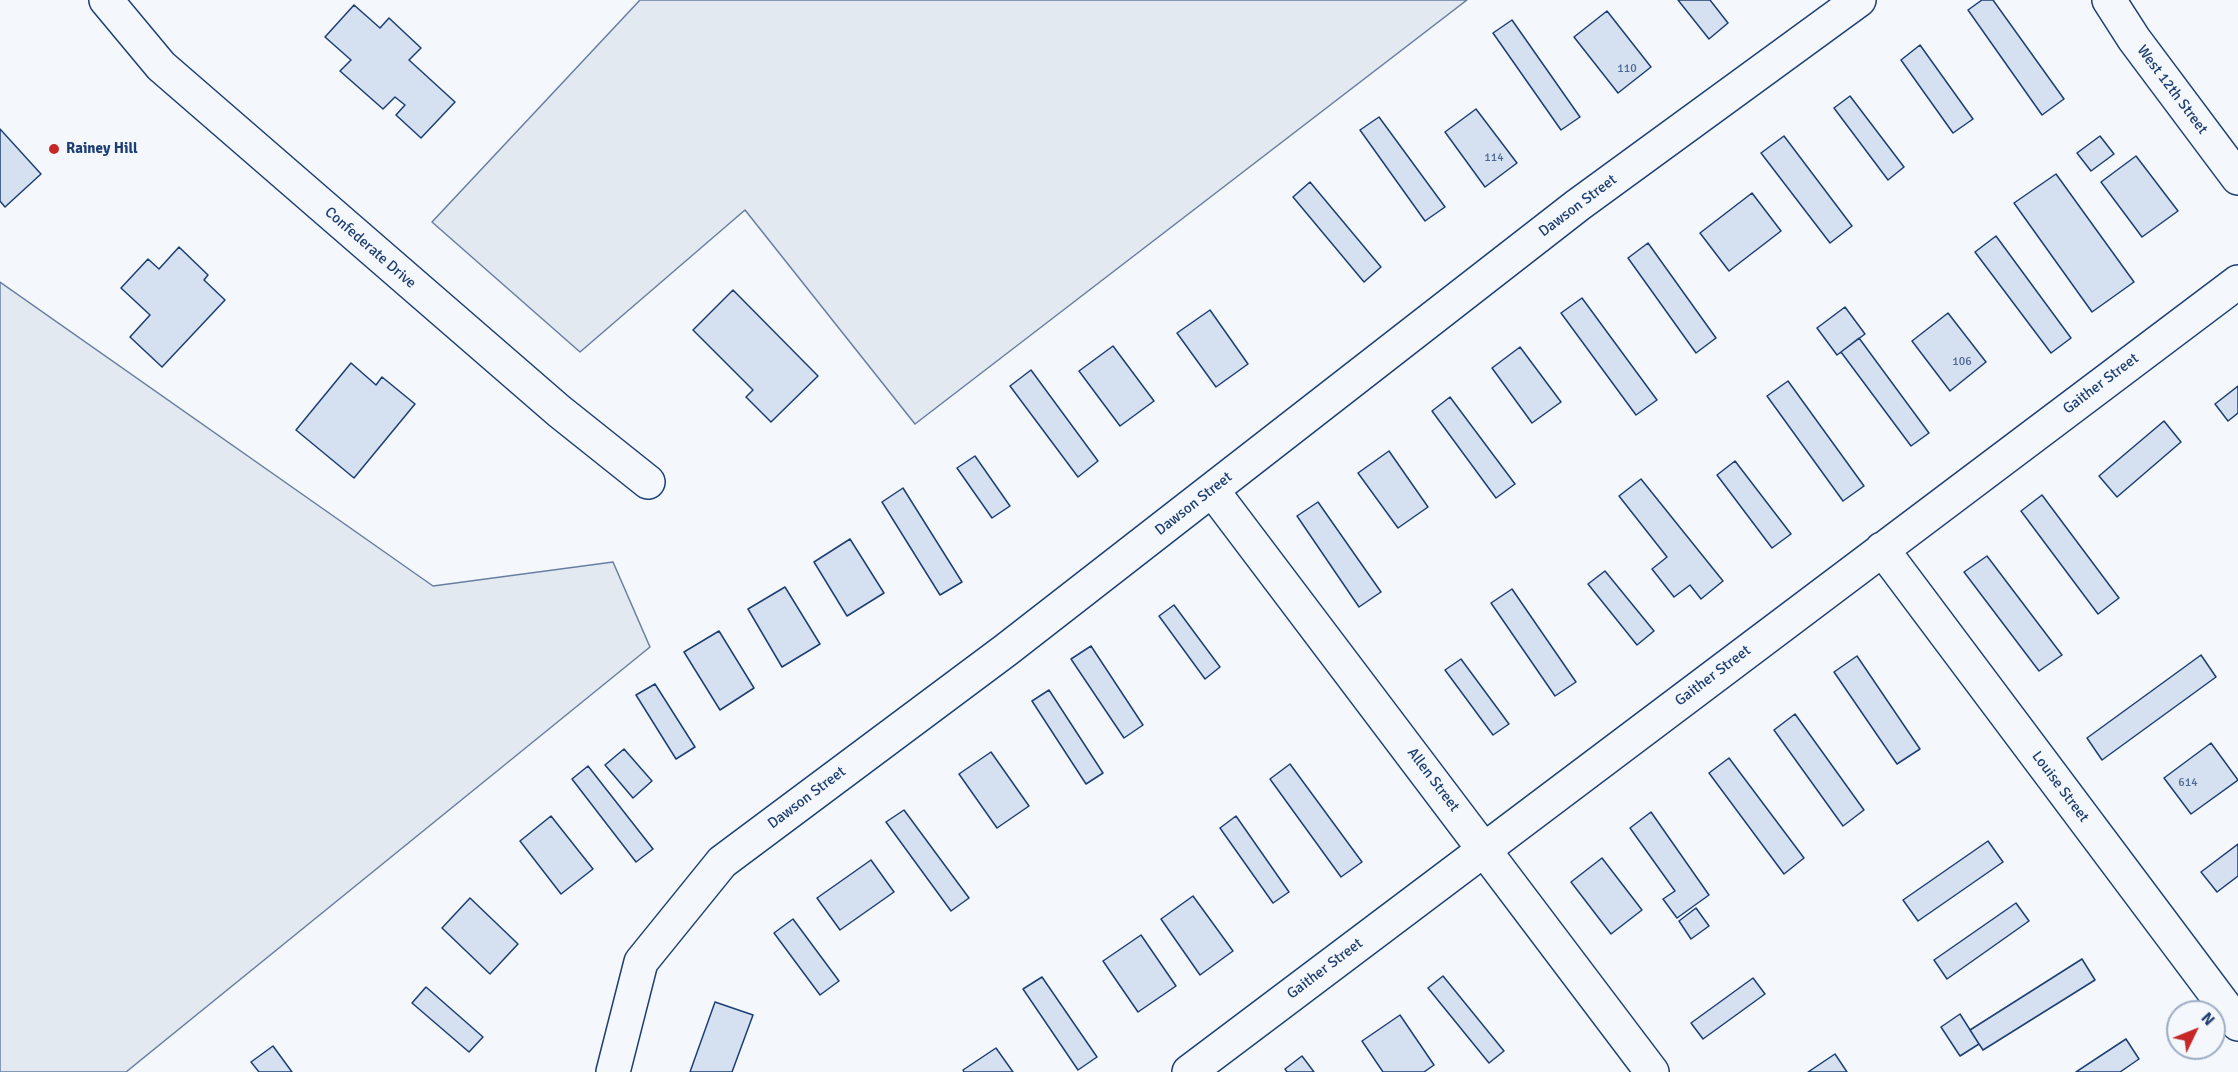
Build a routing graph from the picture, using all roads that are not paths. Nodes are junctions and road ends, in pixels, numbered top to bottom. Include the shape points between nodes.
1 (106, 0) edge
2 (1859, 0) edge
3 (2109, 0) edge
4 (2238, 178) edge
5 (2238, 282) edge
6 (648, 482) dead end
7 (1212, 490) junction
8 (1882, 549) junction
9 (1484, 848) junction
10 (2238, 1024) edge
11 (613, 1072) edge
12 (1189, 1072) edge
13 (1652, 1072) edge

1 - 6 street, Confederate Drive via 161,66 559,411
2 - 7 street, Dawson Street via 1578,205
3 - 4 street, West 12th Street
5 - 8 street, Gaither Street
7 - 9 street, Allen Street
7 - 11 street, Dawson Street via 722,862 641,962
8 - 9 street, Gaither Street
8 - 10 street, Louise Street
9 - 12 street, Gaither Street
9 - 13 street, Allen Street

